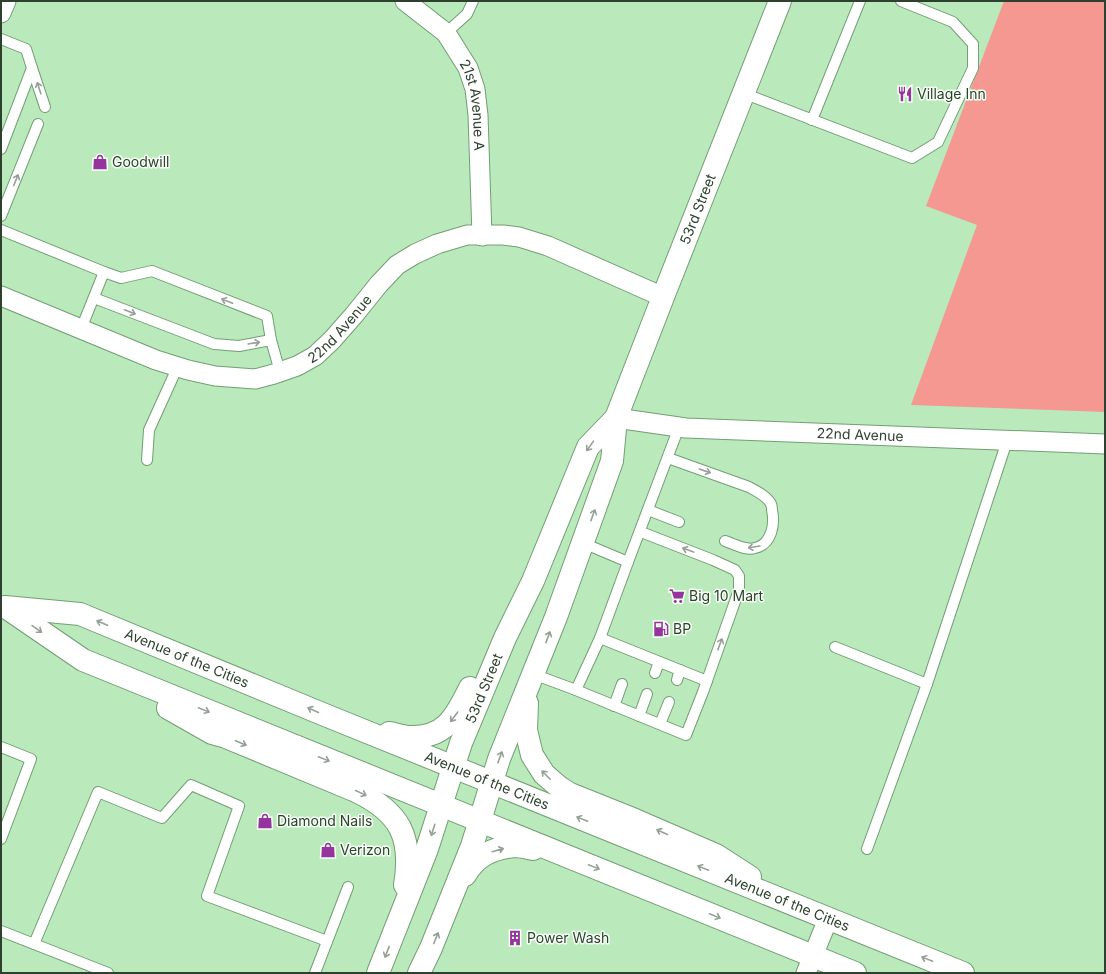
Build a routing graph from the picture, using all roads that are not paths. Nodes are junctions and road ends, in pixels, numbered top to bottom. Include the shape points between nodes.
1 (6, 1) edge
2 (405, 1) edge
3 (473, 1) edge
4 (780, 1) edge
5 (860, 1) edge
6 (901, 1) edge
7 (1, 13) edge
8 (446, 33) junction
9 (1, 39) edge
10 (32, 68) junction
11 (744, 93) junction
12 (45, 107) dead end
13 (812, 120) junction
14 (38, 124) dead end
15 (1, 149) edge
16 (1, 216) edge
17 (1, 230) edge
18 (482, 236) junction
19 (104, 272) junction
20 (1, 296) edge
21 (663, 297) junction
22 (94, 298) junction
23 (81, 329) junction
24 (271, 340) junction
25 (178, 366) junction
26 (280, 372) junction
27 (616, 418) junction
28 (679, 427) junction
29 (1008, 441) junction
30 (1105, 444) edge
31 (668, 458) junction
32 (147, 460) dead end
33 (563, 510) junction
34 (648, 510) junction
35 (679, 522) dead end
36 (640, 532) junction
37 (725, 541) dead end
38 (583, 543) junction
39 (628, 562) junction
40 (3, 606) edge
41 (600, 638) junction
42 (835, 647) dead end
43 (634, 652) junction
44 (83, 660) junction
45 (630, 662) dead end
46 (659, 662) junction
47 (655, 673) dead end
48 (530, 681) junction
49 (707, 681) junction
50 (622, 684) dead end
51 (927, 684) junction
52 (576, 690) junction
53 (647, 694) dead end
54 (669, 702) dead end
55 (614, 706) junction
56 (639, 716) junction
57 (660, 724) junction
58 (359, 728) junction
59 (1, 748) edge
60 (453, 766) junction
61 (492, 782) junction
62 (440, 806) junction
63 (480, 821) junction
64 (1, 839) edge
65 (867, 849) dead end
66 (564, 855) junction
67 (348, 887) dead end
68 (793, 905) junction
69 (447, 908) junction
70 (828, 919) junction
71 (399, 921) junction
72 (1, 931) edge
73 (327, 941) junction
74 (34, 944) junction
75 (810, 965) edge
76 (108, 973) edge
77 (315, 973) edge
78 (378, 973) edge
79 (419, 973) edge
80 (854, 973) edge
81 (963, 973) edge

1 - 7 street
2 - 8 street, 21st Avenue A
3 - 8 lane via 467,14
4 - 11 main road, 53rd Street
5 - 13 lane
6 - 13 lane via 954,22 973,44 972,68 938,142 912,158
8 - 18 street, 21st Avenue A via 468,68 475,89
9 - 10 lane via 26,49
12 -> 10 lane
10 - 15 lane
11 - 13 lane
11 - 21 main road, 53rd Street
16 -> 14 lane
17 - 19 lane
18 - 21 street, 22nd Avenue via 519,237 548,246
18 - 26 street, 22nd Avenue via 467,235 437,244 397,265 315,356
19 - 22 lane
24 -> 19 lane via 267,316 152,271 121,278
20 - 23 street, 22nd Avenue
21 - 27 main road, 53rd Street
22 - 23 lane
22 -> 24 lane via 214,344 239,346
23 - 25 street, 22nd Avenue via 156,360
24 - 26 lane
25 - 26 street, 22nd Avenue via 215,376 255,379
25 - 32 lane via 149,430
27 - 28 street, 22nd Avenue
27 -> 33 main road, 53rd Street via 588,446
38 -> 27 main road, 53rd Street via 612,461
28 - 29 street, 22nd Avenue
28 - 31 lane
29 - 30 street, 22nd Avenue
29 - 51 lane
31 - 34 lane
31 -> 37 lane via 749,487 761,493 772,504 772,532 764,545 754,549
33 -> 58 main road via 495,626 460,709 452,720 435,734 410,737
33 - 60 main road, 53rd Street via 505,638
34 - 35 lane
34 - 36 lane
36 - 39 lane
49 -> 36 lane via 739,590 738,576 735,570 713,560
38 - 39 lane
48 -> 38 main road, 53rd Street
39 - 41 lane
40 -> 44 main road, Avenue of the Cities
58 -> 40 main road, Avenue of the Cities via 80,614
41 - 43 lane
41 - 52 lane
42 - 51 lane
43 - 45 lane
43 - 46 lane
44 -> 62 main road, Avenue of the Cities
44 -> 71 main road via 212,732 356,791 382,805 392,815 406,842 407,871
46 - 47 lane
46 - 49 lane via 679,675
48 - 52 lane
61 -> 48 main road, 53rd Street via 498,760
68 -> 48 main road via 716,855 558,787 544,774 532,755 526,730
49 - 57 lane via 686,735
50 - 55 lane
51 - 65 lane
52 - 55 lane
53 - 56 lane
54 - 57 lane
55 - 56 lane
56 - 57 lane
58 - 60 main road, Avenue of the Cities
59 - 64 lane via 31,759
60 - 61 main road, Avenue of the Cities
60 - 62 main road, 53rd Street
61 - 63 main road, 53rd Street
68 -> 61 main road, Avenue of the Cities
62 - 63 main road, Avenue of the Cities
62 -> 71 main road, 53rd Street via 427,849
63 - 66 main road, Avenue of the Cities
63 - 69 main road, 53rd Street
69 -> 66 main road via 467,873 484,854 516,846
66 -> 75 main road, Avenue of the Cities
67 - 73 lane
68 - 70 main road, Avenue of the Cities
79 -> 69 main road, 53rd Street
70 - 75 street
81 -> 70 main road, Avenue of the Cities
71 -> 78 main road, 53rd Street
72 - 74 lane
73 - 74 lane via 207,896 239,806 191,785 162,818 98,792
73 - 77 lane
74 - 76 lane
75 - 80 main road, Avenue of the Cities

